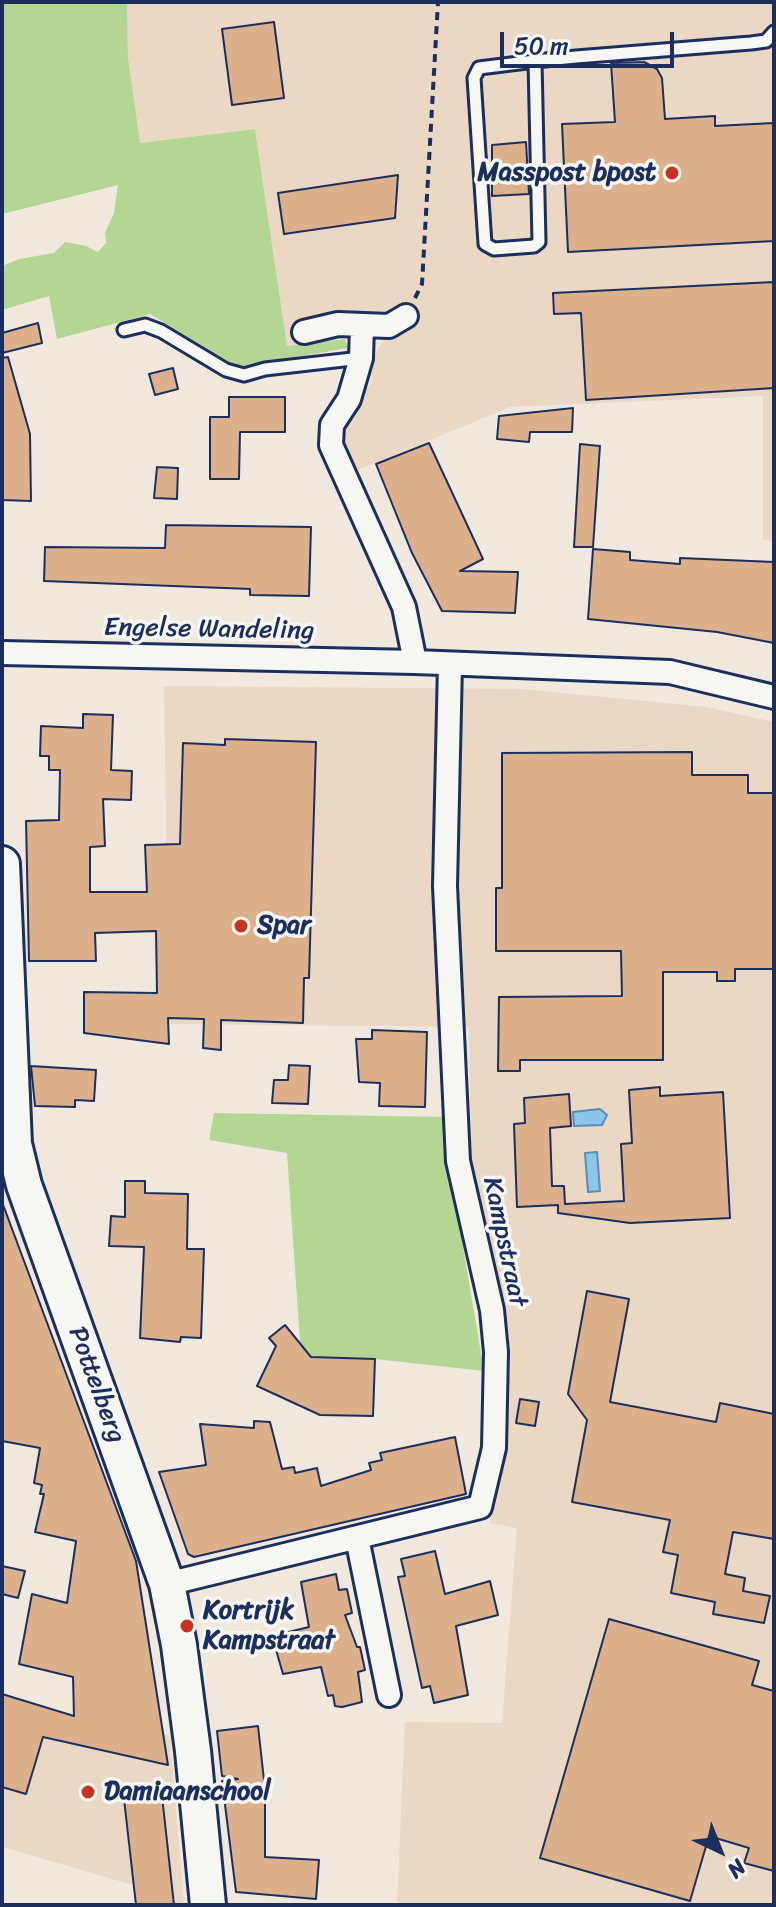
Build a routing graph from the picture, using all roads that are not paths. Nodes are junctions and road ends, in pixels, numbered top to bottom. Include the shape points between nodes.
1 (774, 32) edge
2 (535, 61) junction
3 (406, 316) road end
4 (362, 326) junction
5 (124, 330) dead end
6 (304, 332) dead end
7 (361, 358) junction
8 (2, 653) edge
9 (415, 662) junction
10 (450, 664) junction
11 (774, 697) edge
12 (2, 864) edge
13 (7, 1120) edge
14 (357, 1538) junction
15 (167, 1584) junction
16 (389, 1695) dead end
17 (208, 1905) edge

1 - 2 lane via 766,41 751,43
2 - 2 lane via 539,242 494,249 485,244 474,78 479,68
3 - 4 street via 389,326
4 - 6 street via 338,324
4 - 7 street
5 - 7 lane via 145,325 161,331 226,370 244,375
7 - 9 street via 349,399 332,425 331,445 404,607
8 - 9 street, Engelse Wandeling
9 - 10 street, Engelse Wandeling
10 - 11 street, Engelse Wandeling via 670,672
10 - 14 street, Kampstraat via 445,886 458,1161 492,1310 494,1448 480,1507
12 - 13 main road, Pottelberg
13 - 15 main road, Pottelberg via 24,1185
14 - 15 street, Kampstraat
14 - 16 street
15 - 17 main road, Pottelberg via 191,1735

